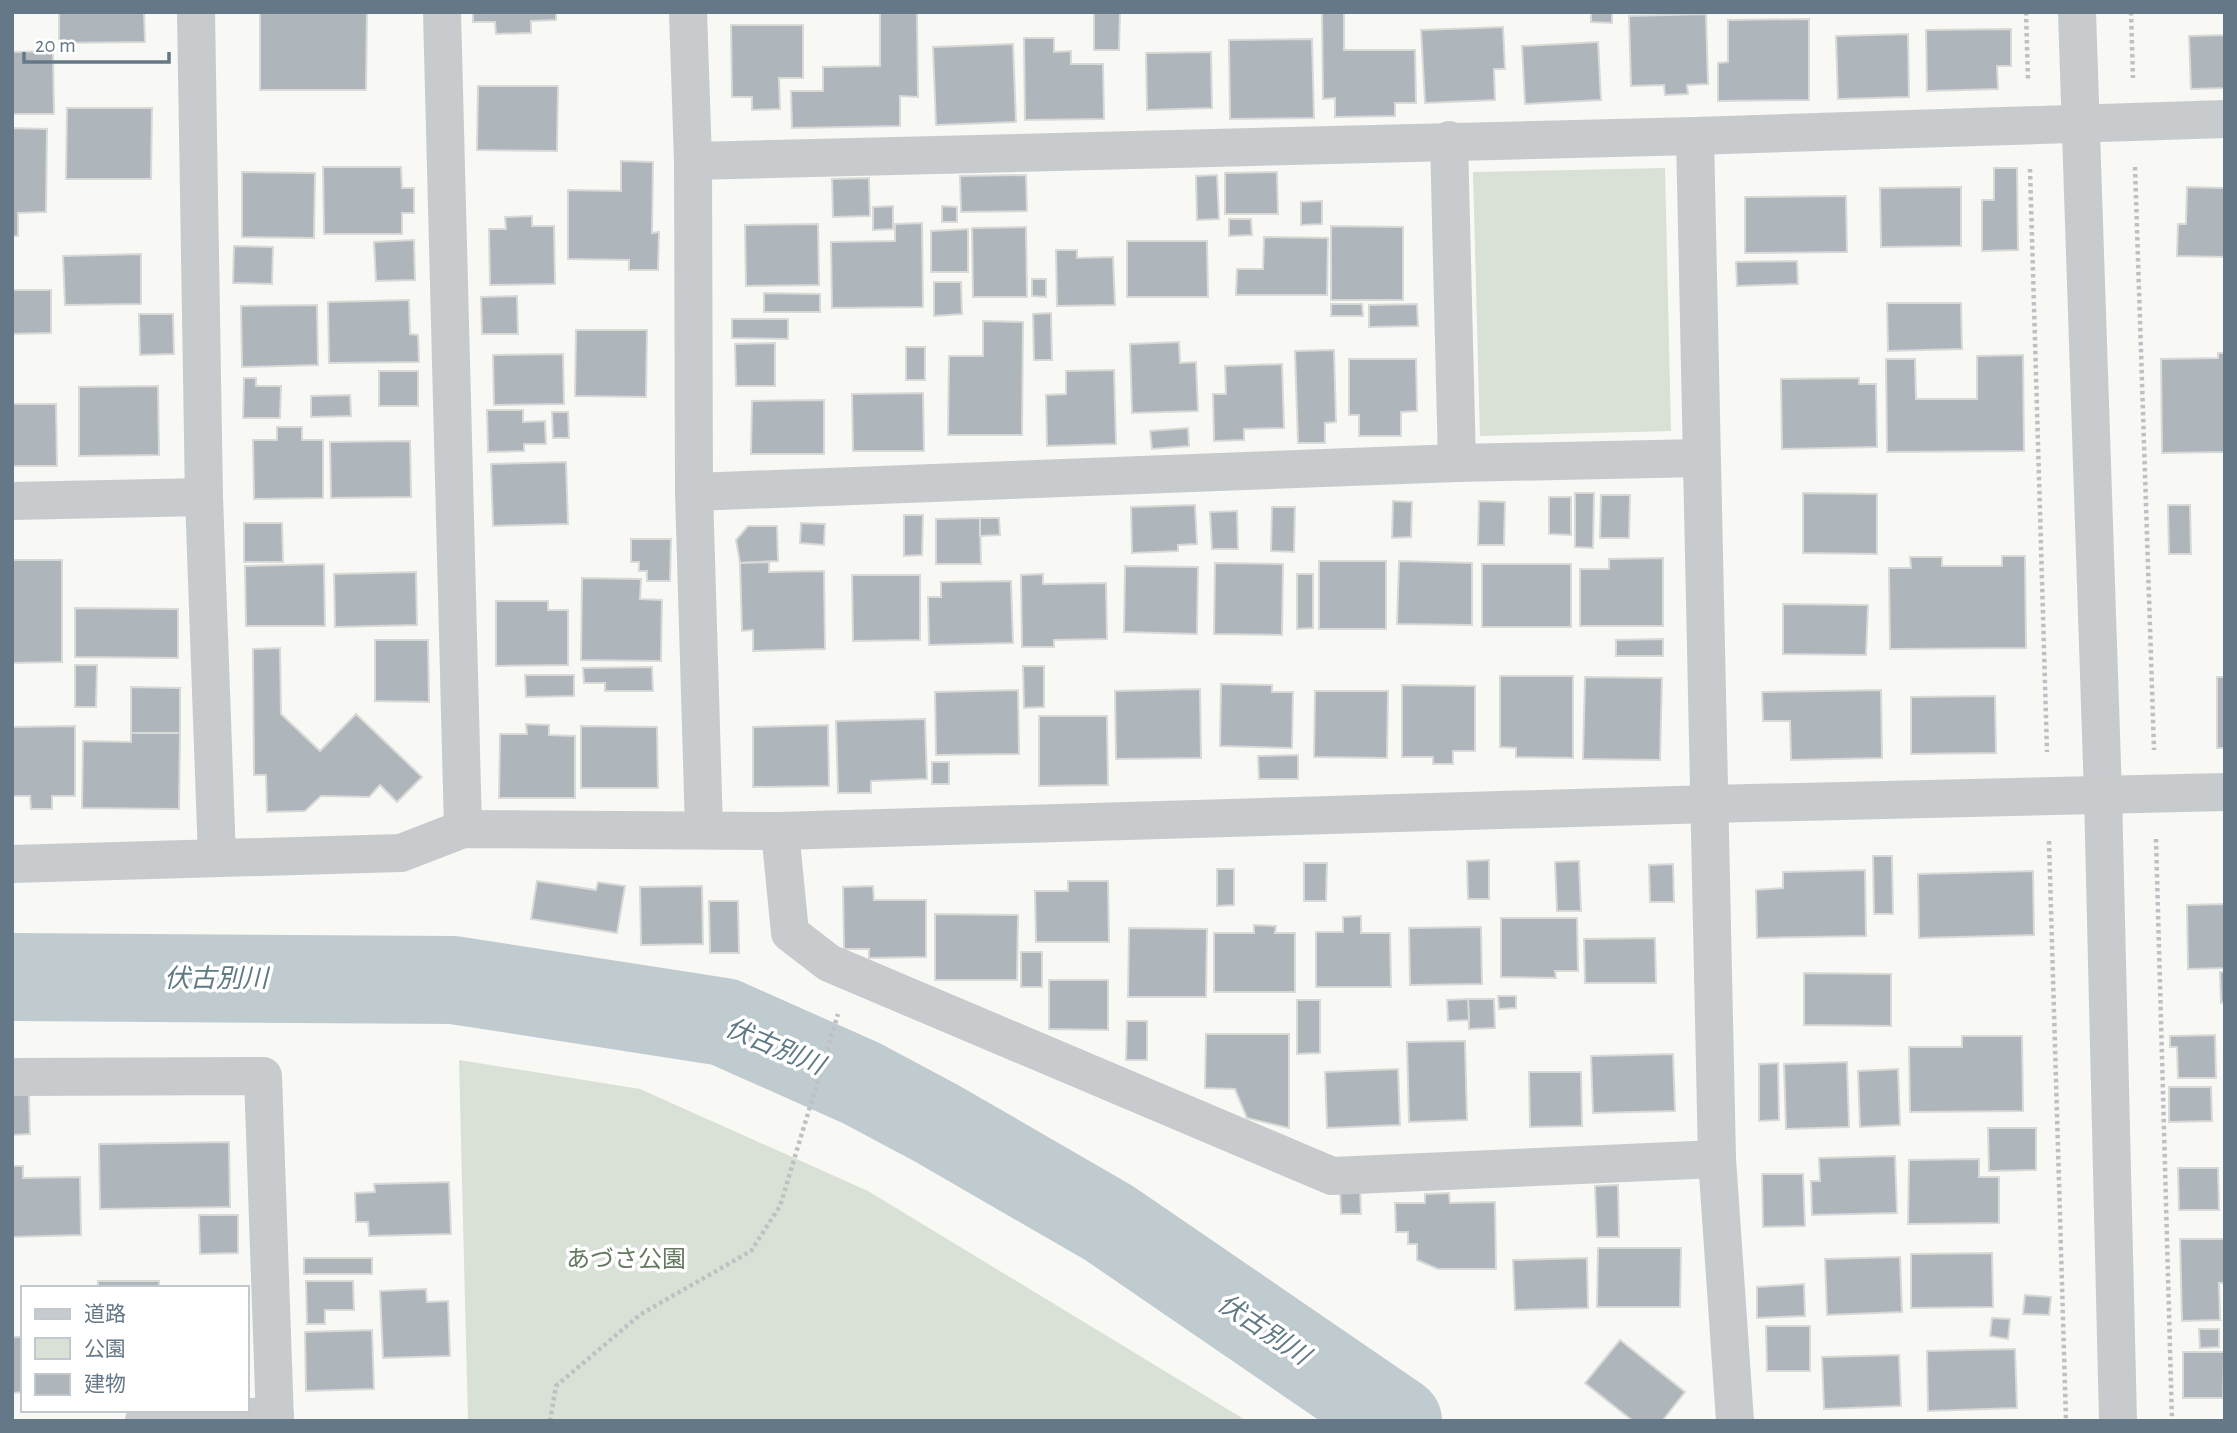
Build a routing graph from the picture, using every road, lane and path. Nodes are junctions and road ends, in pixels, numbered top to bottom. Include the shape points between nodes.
1 (195, 12) edge
2 (442, 12) edge
3 (688, 12) edge
4 (2026, 12) edge
5 (2077, 12) edge
6 (2131, 12) edge
7 (2225, 119) edge
8 (2133, 122) junction
9 (2080, 123) junction
10 (2029, 125) junction
11 (1695, 136) junction
12 (1449, 140) junction
13 (692, 161) junction
14 (1701, 458) junction
15 (1457, 463) junction
16 (694, 492) junction
17 (204, 497) junction
18 (12, 501) edge
19 (2225, 792) edge
20 (2155, 794) junction
21 (2102, 795) junction
22 (2048, 796) junction
23 (1710, 804) junction
24 (463, 829) junction
25 (704, 829) junction
26 (780, 831) junction
27 (217, 858) junction
28 (12, 864) edge
29 (838, 1015) dead end
30 (12, 1077) edge
31 (1717, 1159) junction
32 (275, 1418) edge
33 (144, 1421) edge
34 (550, 1421) edge
35 (1735, 1421) edge
36 (2066, 1421) edge
37 (2118, 1421) edge
38 (2172, 1421) edge

1 - 17 street
2 - 24 street
3 - 13 street
4 - 10 path
5 - 9 street
6 - 8 path
7 - 8 street
8 - 9 street
8 - 20 path
9 - 10 street
9 - 21 street
10 - 11 street
10 - 22 path
11 - 12 street
11 - 14 street
12 - 13 street
12 - 15 street
13 - 16 street
14 - 15 street
14 - 23 street
15 - 16 street
16 - 25 street
17 - 18 street
17 - 27 street
19 - 20 street
20 - 21 street
20 - 38 path
21 - 22 street
21 - 37 street
22 - 23 street
22 - 36 path
23 - 26 street
23 - 31 street
24 - 25 street
24 - 27 street via 401,853
25 - 26 street
26 - 31 street via 790,933 829,963 1332,1176
27 - 28 street
29 - 34 path via 780,1206 751,1251 641,1314 556,1386
30 - 32 street via 263,1076
31 - 35 street
32 - 33 street

